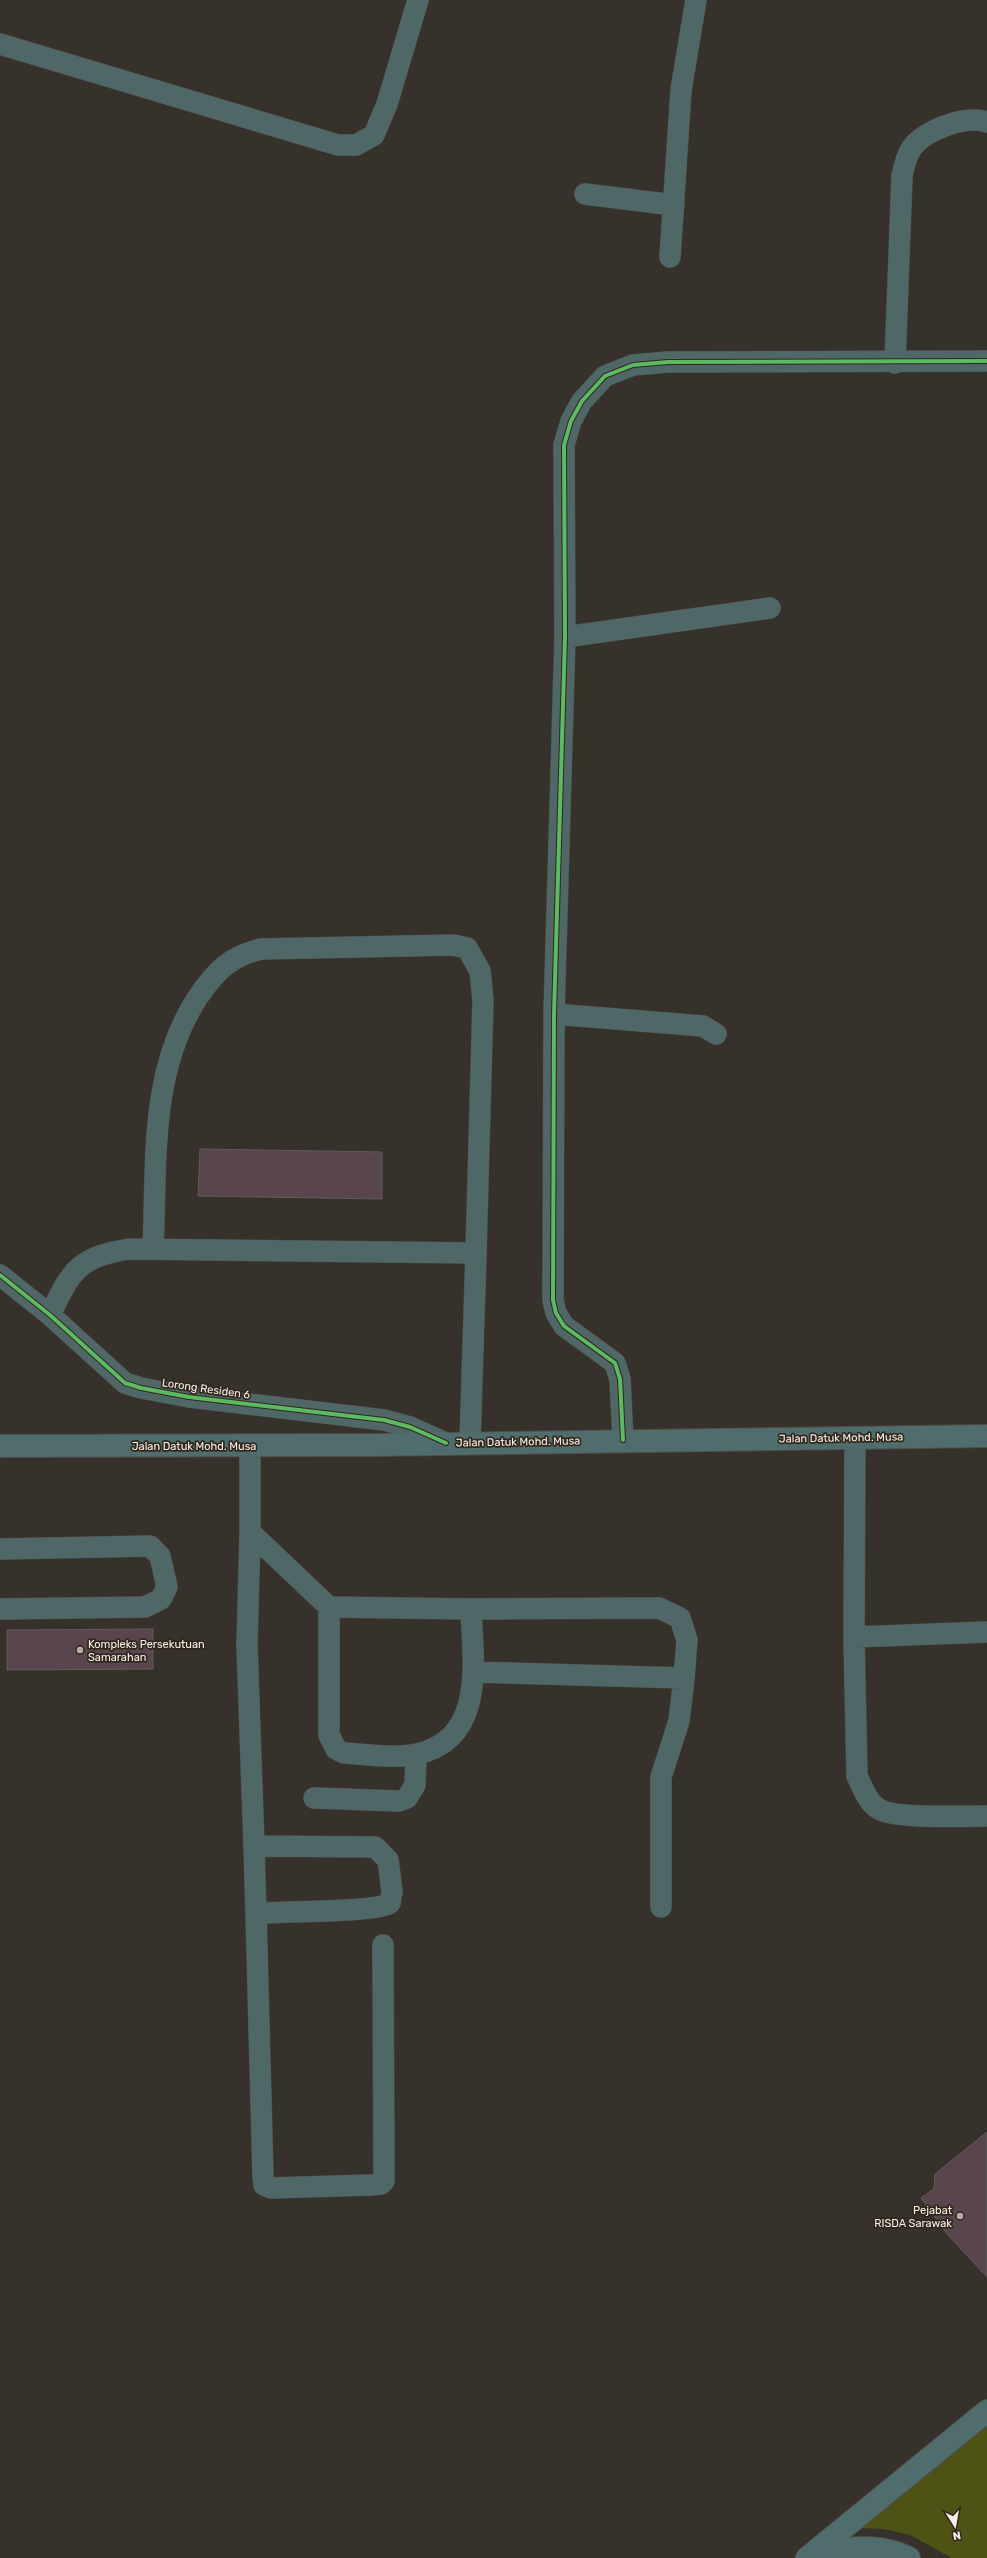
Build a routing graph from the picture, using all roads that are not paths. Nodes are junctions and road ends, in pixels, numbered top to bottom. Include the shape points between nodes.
1 (418, 0) edge
2 (696, 0) edge
3 (0, 44) edge
4 (987, 122) edge
5 (585, 194) dead end
6 (674, 205) junction
7 (670, 257) dead end
8 (987, 361) edge
9 (895, 363) junction
10 (770, 608) dead end
11 (565, 637) junction
12 (554, 1014) junction
13 (716, 1034) dead end
14 (153, 1248) junction
15 (476, 1253) junction
16 (0, 1275) edge
17 (50, 1315) junction
18 (987, 1436) edge
19 (855, 1438) junction
20 (623, 1440) junction
21 (470, 1442) junction
22 (446, 1443) junction
23 (0, 1446) edge
24 (250, 1446) junction
25 (250, 1532) junction
26 (0, 1549) edge
27 (329, 1607) junction
28 (0, 1609) edge
29 (471, 1609) junction
30 (987, 1632) edge
31 (854, 1637) junction
32 (474, 1672) junction
33 (684, 1678) junction
34 (416, 1755) junction
35 (314, 1798) dead end
36 (987, 1816) edge
37 (254, 1846) junction
38 (661, 1907) dead end
39 (256, 1913) junction
40 (383, 1945) dead end
41 (987, 2411) edge
42 (807, 2558) edge
43 (909, 2558) edge

1 - 3 street via 387,104 374,135 356,145 338,145
2 - 6 street via 681,90
4 - 9 street via 977,120 942,126 916,144 907,158 902,176
5 - 6 street
6 - 7 street
8 - 9 street
9 - 11 street via 668,362 633,365 605,376 582,401 571,421 564,445
10 - 11 street
11 - 12 street
12 - 13 street via 702,1026
12 - 20 street via 552,1300 564,1326 615,1363 620,1379
14 - 15 street
14 - 15 street via 161,1088 180,1025 216,972 246,953 261,949 453,945 467,948 478,966 482,987
14 - 17 street via 113,1251 89,1260 66,1282
15 - 21 street
16 - 17 street, Lorong Residen 6
17 - 22 street, Lorong Residen 6 via 124,1382 141,1388 189,1397 384,1420 410,1427
18 - 19 main road, Jalan Datuk Mohd. Musa
19 - 20 main road, Jalan Datuk Mohd. Musa
19 - 31 street
20 - 21 main road, Jalan Datuk Mohd. Musa
21 - 22 main road, Jalan Datuk Mohd. Musa
22 - 24 main road, Jalan Datuk Mohd. Musa
23 - 24 main road, Jalan Datuk Mohd. Musa
24 - 25 street
25 - 27 street
25 - 37 street via 247,1645
26 - 28 street via 150,1546 160,1556 167,1587 161,1599 144,1607
27 - 29 street
27 - 34 street via 328,1711 332,1744 344,1753
29 - 32 street
29 - 33 street via 659,1608 680,1618 686,1634
30 - 31 street
31 - 36 street via 857,1776 866,1795 880,1811 897,1814
32 - 33 street
32 - 34 street via 472,1694 463,1721 444,1742
33 - 38 street via 680,1721 661,1777
34 - 35 street via 415,1785 407,1798 399,1801
37 - 39 street
37 - 39 street via 375,1847 388,1860 392,1891 390,1903 384,1908
39 - 40 street via 263,2176 264,2185 271,2188 370,2185 381,2184 384,2181
41 - 42 main road
42 - 43 main road via 838,2549 871,2548

